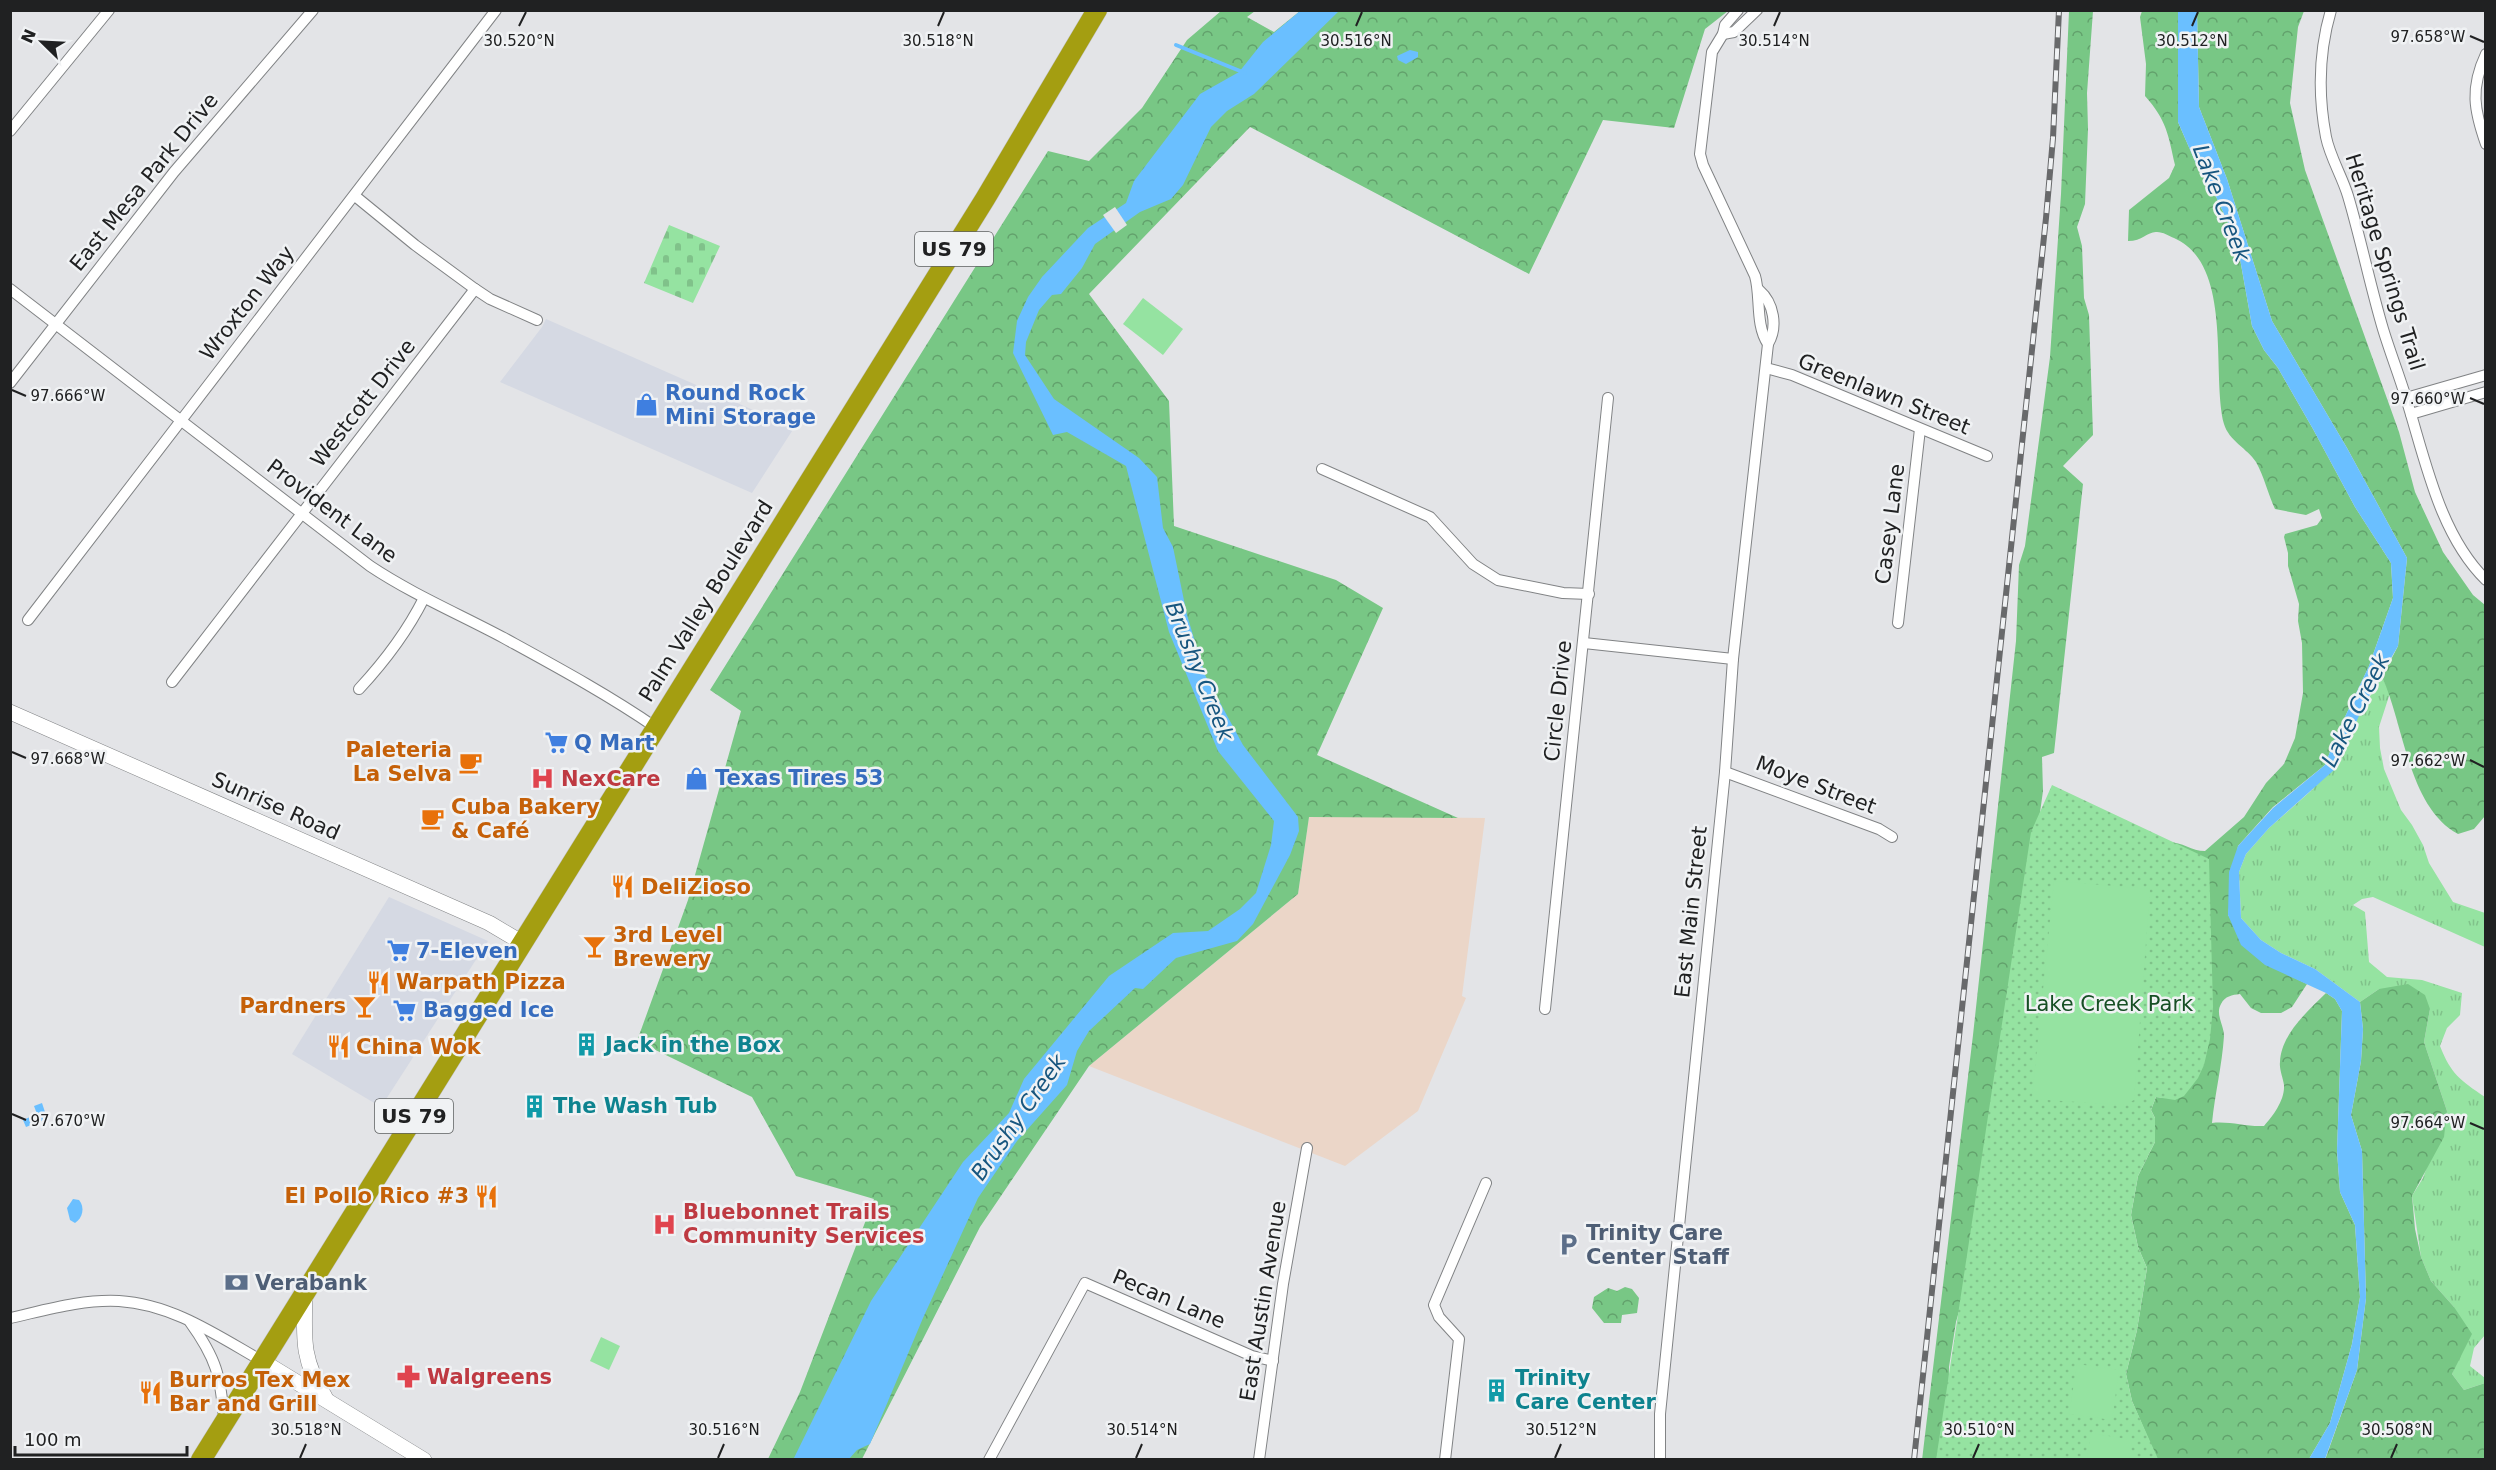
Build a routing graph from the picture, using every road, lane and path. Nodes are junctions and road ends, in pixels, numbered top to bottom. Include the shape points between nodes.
1 (109, 10) edge
2 (313, 10) edge
3 (496, 10) edge
4 (1097, 10) edge
5 (1738, 10) edge
6 (1757, 10) edge
7 (2331, 10) edge
8 (1723, 34) junction
9 (2486, 54) edge
10 (10, 131) edge
11 (2486, 144) edge
12 (355, 196) junction
13 (10, 289) edge
14 (475, 289) junction
15 (537, 320) dead end
16 (56, 324) junction
17 (1766, 369) junction
18 (2486, 375) edge
19 (10, 383) edge
20 (2486, 393) edge
21 (1608, 398) dead end
22 (2406, 398) junction
23 (2411, 414) junction
24 (181, 421) junction
25 (1920, 429) junction
26 (1987, 456) dead end
27 (1322, 469) dead end
28 (302, 514) junction
29 (2486, 580) edge
30 (1588, 594) junction
31 (424, 598) junction
32 (28, 620) dead end
33 (1898, 623) dead end
34 (1584, 643) junction
35 (1733, 659) junction
36 (172, 682) dead end
37 (359, 688) dead end
38 (10, 712) edge
39 (655, 727) junction
40 (1725, 772) junction
41 (1892, 837) dead end
42 (521, 942) junction
43 (1545, 1009) dead end
44 (1307, 1148) dead end
45 (1486, 1183) dead end
46 (305, 1290) junction
47 (10, 1318) edge
48 (188, 1319) junction
49 (262, 1361) junction
50 (1273, 1361) junction
51 (326, 1400) junction
52 (224, 1423) junction
53 (201, 1460) edge
54 (424, 1460) edge
55 (989, 1460) edge
56 (1259, 1460) edge
57 (1445, 1460) edge
58 (1660, 1460) edge

1 - 10 street
2 - 16 street, East Mesa Park Drive via 174,172
3 - 12 street, Wroxton Way
4 - 39 highway, Palm Valley Boulevard / US 79 via 985,199
5 - 8 street, East Main Street via 1725,25
6 - 8 street via 1734,32
7 - 22 street, Heritage Springs Trail via 2321,59 2326,138 2348,195
8 - 17 street, East Main Street via 1712,52 1700,154 1759,290 1770,305 1774,325
9 - 11 street via 2477,73 2475,94 2476,115
12 - 14 street
12 - 24 street, Wroxton Way
13 - 16 street, Provident Lane
14 - 15 street
14 - 28 street, Westcott Drive
16 - 19 street, East Mesa Park Drive
16 - 24 street, Provident Lane
17 - 25 street, Greenlawn Street via 1792,375
17 - 35 street, East Main Street
18 - 22 street
20 - 23 street
21 - 30 street, Circle Drive
22 - 23 street, Heritage Springs Trail
23 - 29 street, Heritage Springs Trail via 2435,494 2457,540
24 - 28 street, Provident Lane
24 - 32 street, Wroxton Way
25 - 26 street, Greenlawn Street
25 - 33 street, Casey Lane
27 - 30 street via 1430,518 1473,564 1498,580
28 - 31 street, Provident Lane via 370,566
28 - 36 street, Westcott Drive
30 - 34 street, Circle Drive
31 - 37 street via 397,644
31 - 39 street, Provident Lane via 505,639
34 - 35 street
34 - 43 street, Circle Drive
35 - 40 street, East Main Street
38 - 42 main road, Sunrise Road via 489,923
39 - 42 highway, Palm Valley Boulevard / US 79
40 - 41 street, Moye Street
40 - 58 street, East Main Street via 1660,1414
42 - 46 highway, Palm Valley Boulevard / US 79
44 - 50 street, East Austin Avenue
45 - 57 street via 1434,1305 1438,1317 1459,1339
46 - 49 highway, Palm Valley Boulevard / US 79
46 - 51 main road via 304,1346 309,1367
47 - 48 street via 64,1305 118,1301
48 - 49 street
48 - 52 street via 205,1342 219,1375
49 - 51 main road
49 - 52 highway, Palm Valley Boulevard / US 79
50 - 55 street, Pecan Lane via 1252,1356 1085,1283
50 - 56 street, East Austin Avenue
51 - 54 main road
52 - 53 highway, Palm Valley Boulevard / US 79

